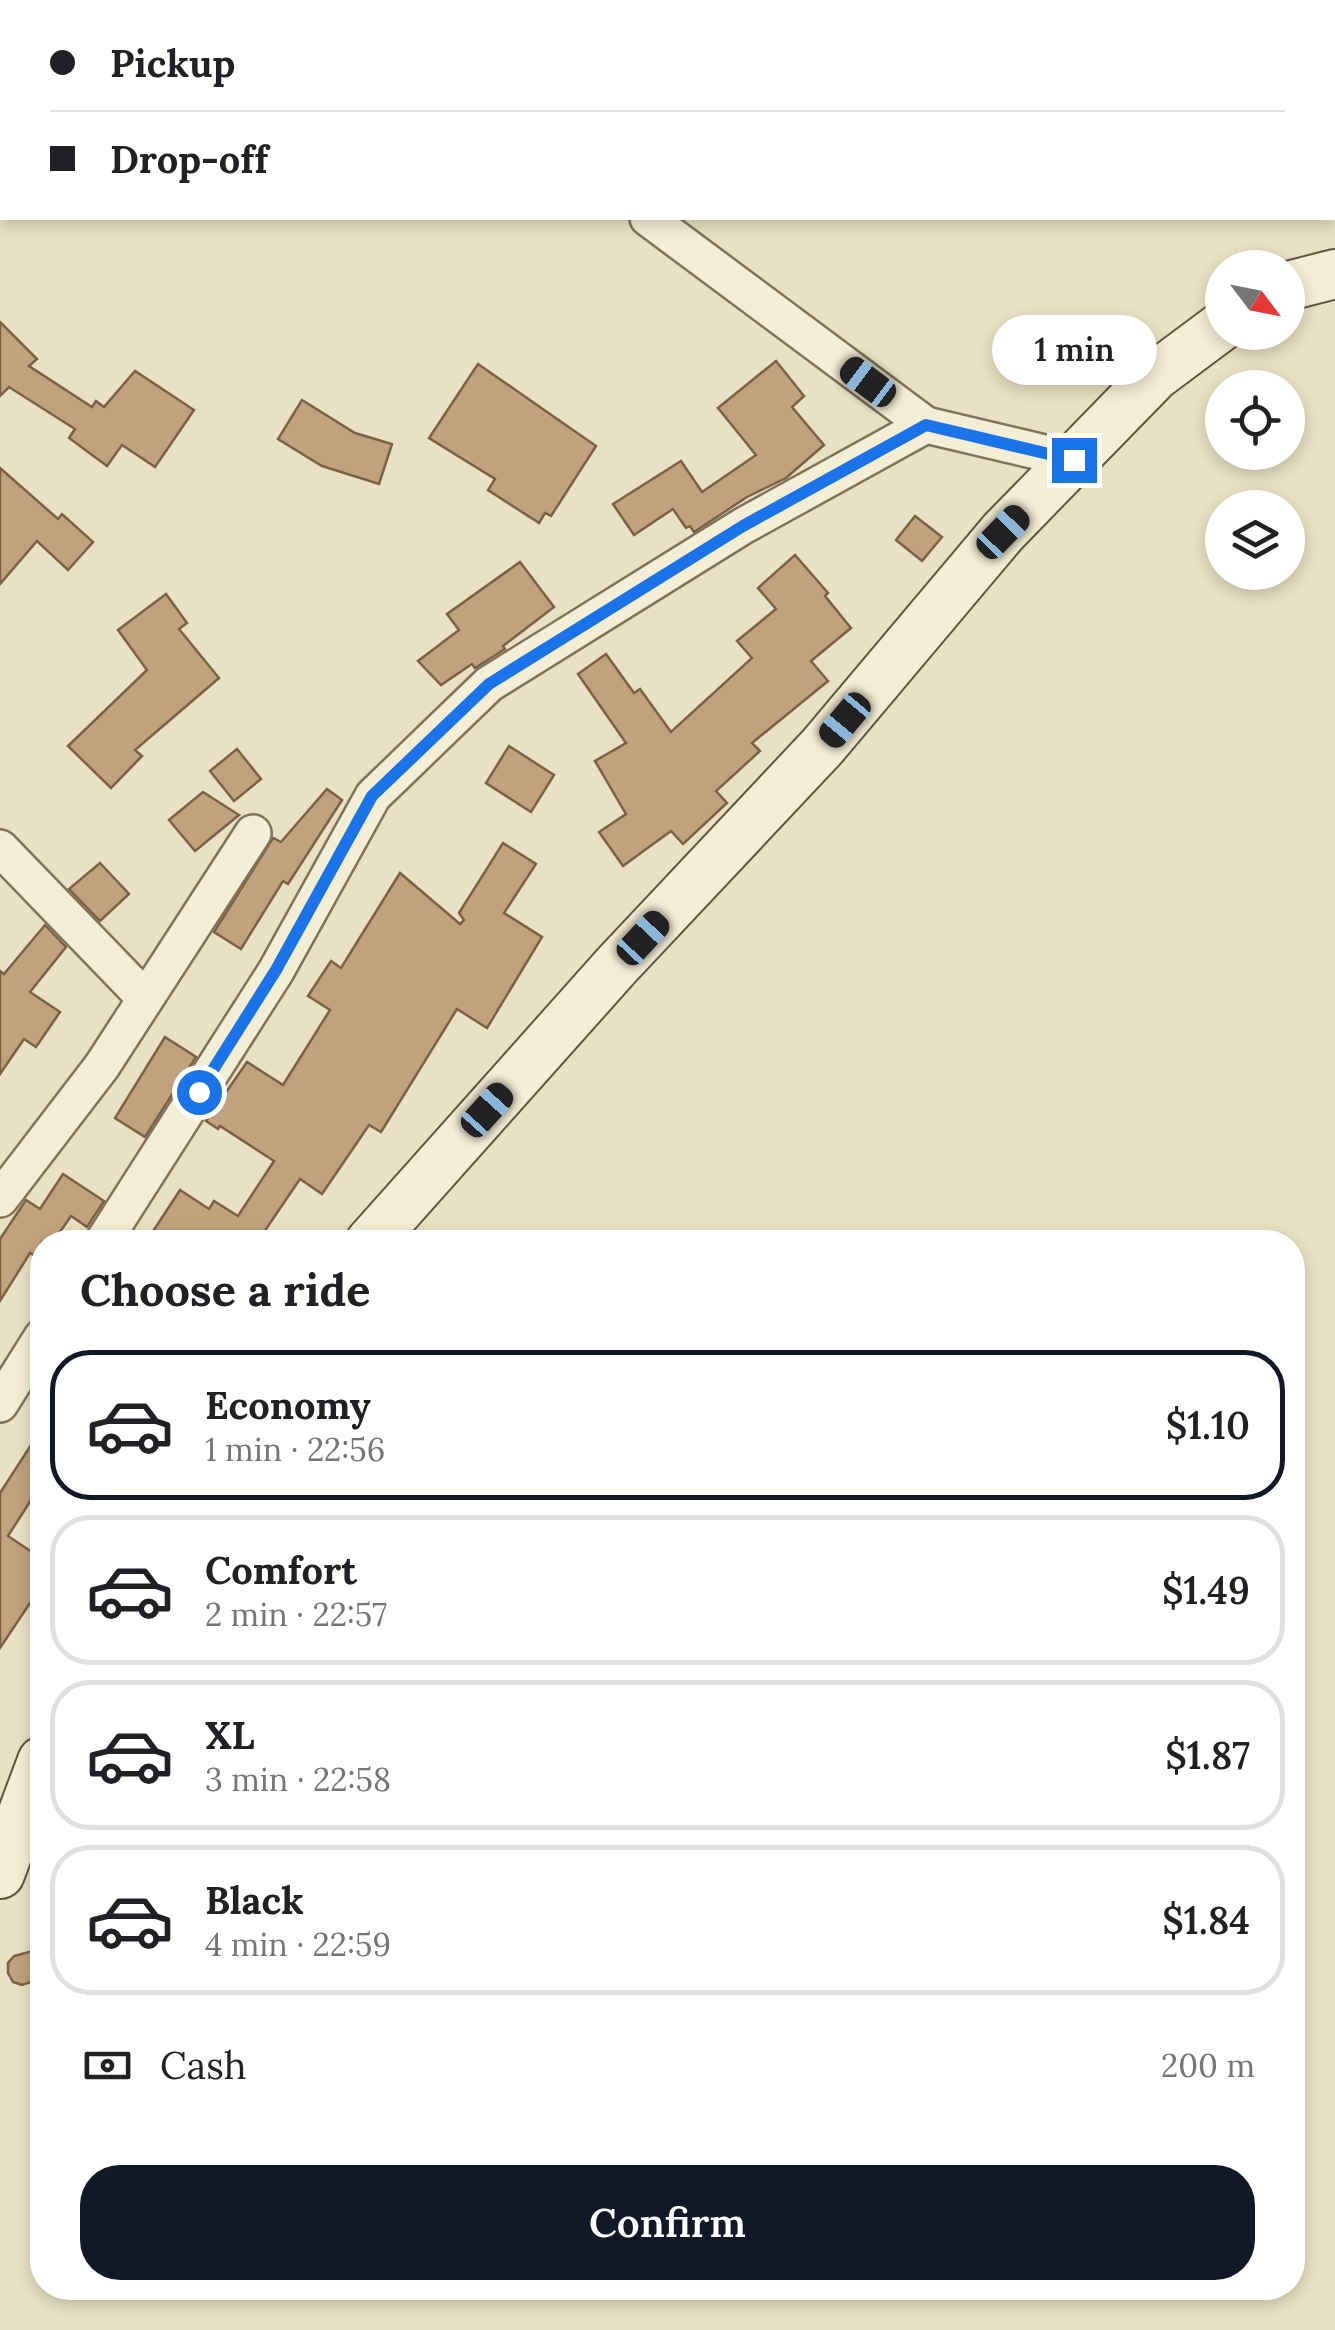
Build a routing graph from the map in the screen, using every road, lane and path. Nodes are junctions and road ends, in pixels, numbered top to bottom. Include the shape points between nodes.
1 (651, 220) edge
2 (1335, 274) edge
3 (1305, 282) edge
4 (1205, 339) edge
5 (926, 425) junction
6 (1074, 460) junction
7 (253, 832) dead end
8 (0, 848) edge
9 (144, 997) junction
10 (5, 1181) edge
11 (111, 1230) edge
12 (381, 1230) edge
13 (30, 1356) edge
14 (0, 1404) edge
15 (30, 1800) edge
16 (0, 1874) edge

1 - 5 street
2 - 3 main road
4 - 6 main road via 1155,376
5 - 6 street
5 - 11 street via 743,526 489,684 372,796 276,970
6 - 12 main road
7 - 9 street
8 - 9 street
9 - 10 street via 102,1066
13 - 14 street
15 - 16 main road

